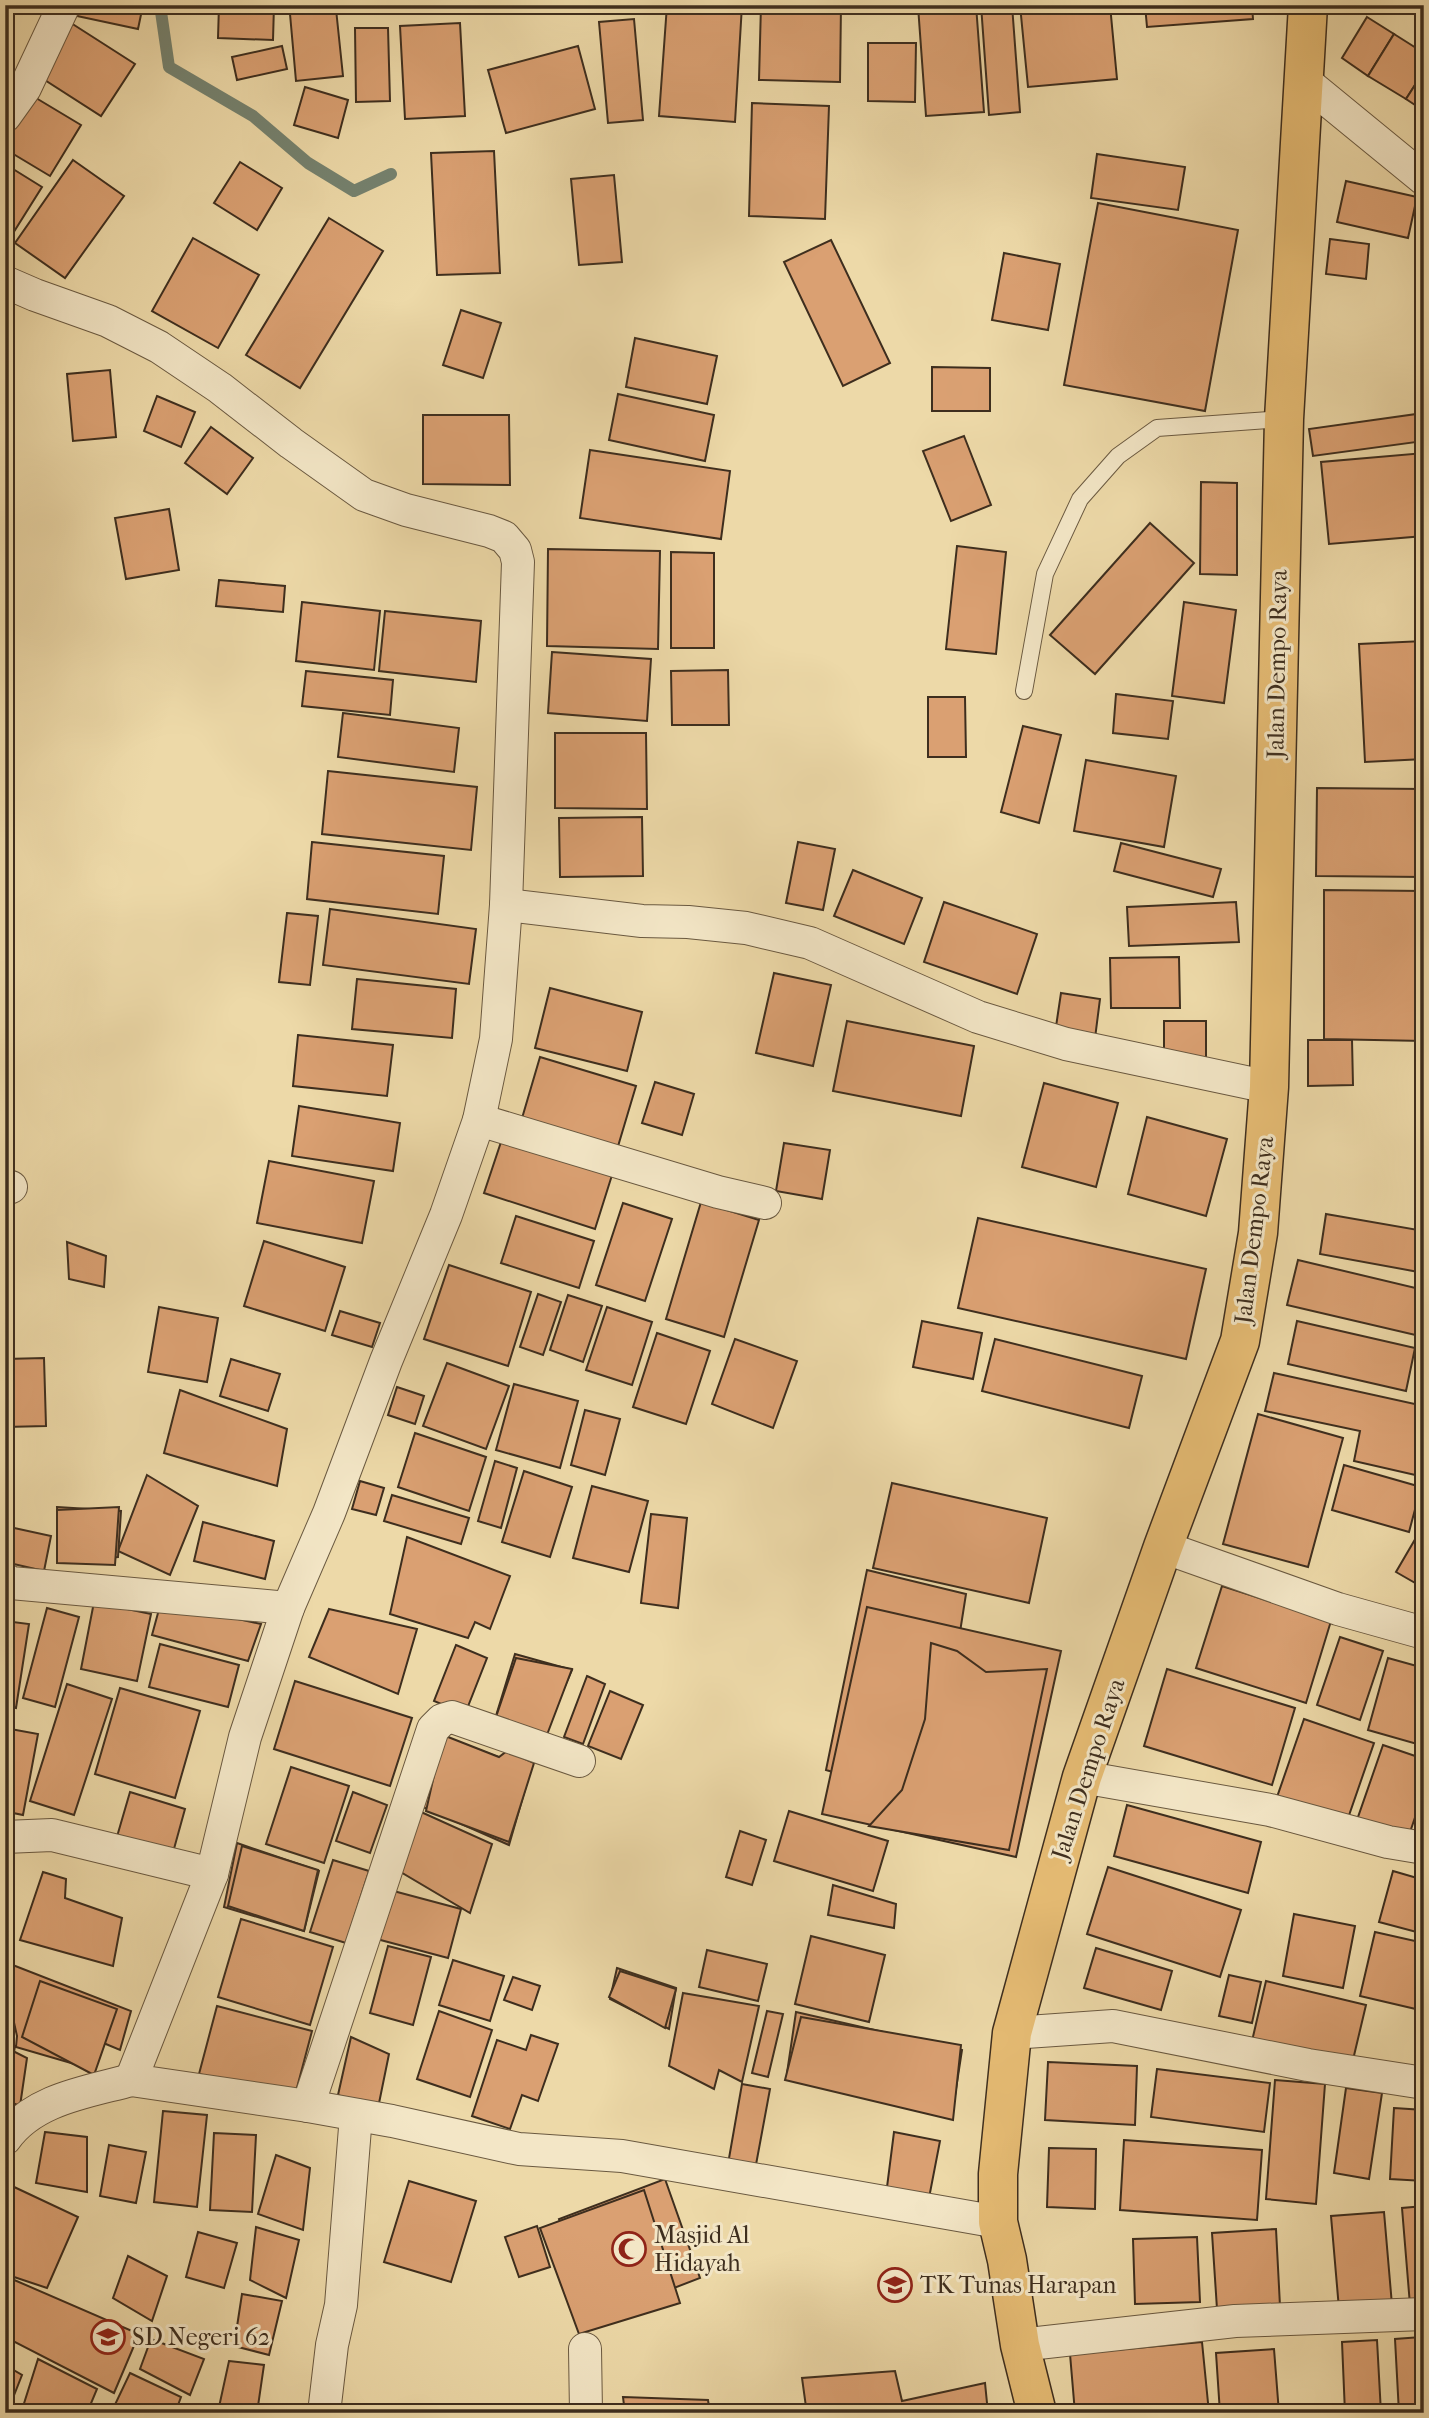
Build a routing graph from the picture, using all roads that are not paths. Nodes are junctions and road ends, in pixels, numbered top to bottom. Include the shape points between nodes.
1 (64, 5) edge
2 (1308, 5) edge
3 (1303, 80) junction
4 (5, 116) edge
5 (1424, 179) edge
6 (5, 282) edge
7 (1284, 419) junction
8 (1024, 691) dead end
9 (506, 905) junction
10 (1269, 1087) junction
11 (479, 1120) junction
12 (765, 1203) dead end
13 (1163, 1547) junction
14 (7, 1582) edge
15 (288, 1608) junction
16 (1424, 1633) edge
17 (579, 1761) dead end
18 (1082, 1777) junction
19 (5, 1837) edge
20 (1424, 1848) edge
21 (212, 1874) junction
22 (1012, 2033) junction
23 (131, 2080) junction
24 (1424, 2083) edge
25 (308, 2106) junction
26 (356, 2115) junction
27 (5, 2138) edge
28 (998, 2222) junction
29 (1424, 2314) edge
30 (1020, 2345) junction
31 (584, 2349) dead end
32 (324, 2413) edge
33 (586, 2413) edge
34 (1037, 2413) edge

1 - 4 street via 25,88
2 - 3 main road, Jalan Dempo Raya
3 - 5 street
3 - 7 main road, Jalan Dempo Raya
6 - 9 street via 108,321 159,347 364,495 489,531 504,537 515,550
7 - 8 lane via 1157,428 1118,456 1080,499 1045,574
7 - 10 main road, Jalan Dempo Raya
9 - 10 street via 746,928 810,943 978,1017 1066,1044
9 - 11 street via 496,1040
10 - 13 main road, Jalan Dempo Raya via 1258,1233 1240,1341
11 - 12 street
11 - 15 street via 446,1215
13 - 16 street via 1338,1609
13 - 18 main road, Jalan Dempo Raya
14 - 15 street
15 - 21 street via 245,1737
17 - 25 street via 452,1717 433,1729
18 - 20 street via 1270,1810
18 - 22 main road, Jalan Dempo Raya
19 - 21 street via 52,1835
21 - 23 street
22 - 24 street via 1113,2026
22 - 28 main road, Jalan Dempo Raya via 998,2174
23 - 25 street
23 - 27 street via 46,2105
25 - 26 street
26 - 28 street via 519,2149 622,2156
26 - 32 street via 341,2305
28 - 30 main road, Jalan Dempo Raya
29 - 30 street via 1236,2322
30 - 34 main road, Jalan Dempo Raya
31 - 33 street

